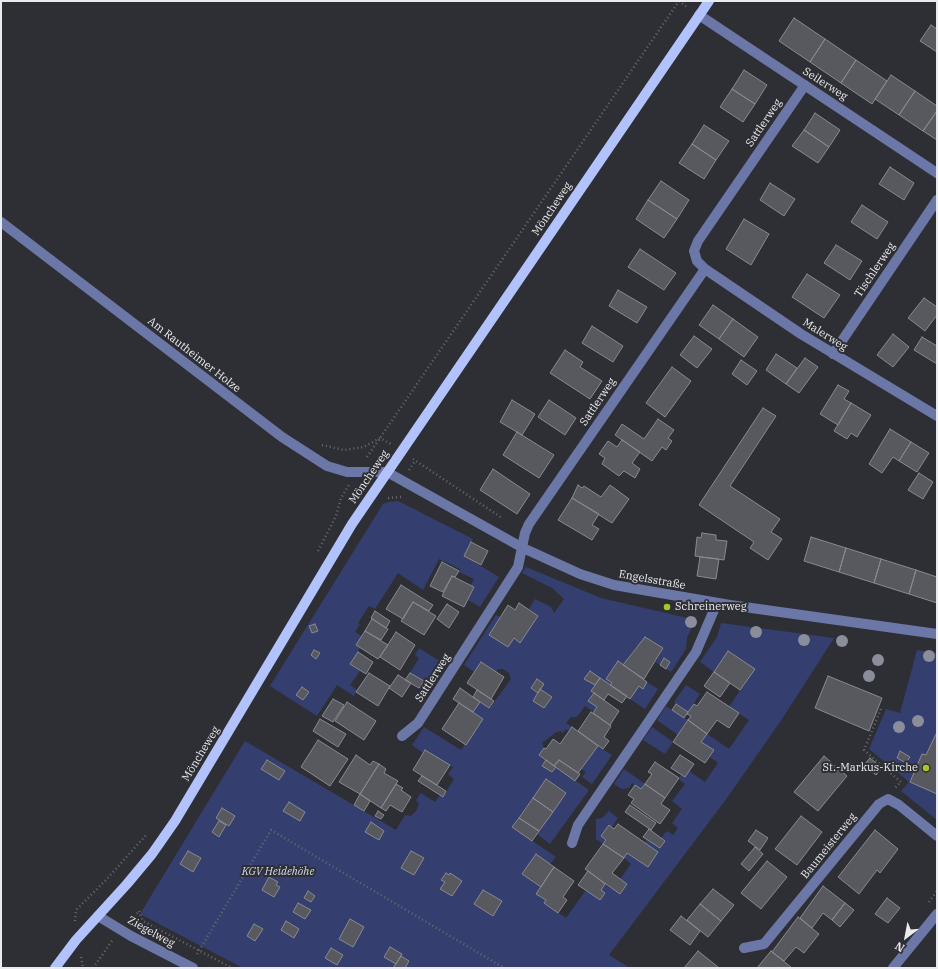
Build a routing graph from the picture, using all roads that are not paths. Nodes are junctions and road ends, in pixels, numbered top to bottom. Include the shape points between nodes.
1 (709, 1) edge
2 (699, 16) junction
3 (805, 85) junction
4 (937, 173) edge
5 (937, 200) edge
6 (1, 222) edge
7 (705, 269) junction
8 (833, 354) junction
9 (937, 416) edge
10 (387, 472) junction
11 (523, 548) junction
12 (717, 603) junction
13 (937, 634) edge
14 (402, 736) dead end
15 (937, 836) edge
16 (572, 843) dead end
17 (937, 914) edge
18 (98, 916) junction
19 (744, 948) dead end
20 (55, 968) edge
21 (193, 968) edge
22 (893, 968) edge

1 - 2 main road, Möncheweg
2 - 3 street, Seilerweg
2 - 10 main road, Möncheweg
3 - 4 street, Seilerweg
3 - 7 street, Sattlerweg via 698,241 694,251 697,261
5 - 8 street, Tischlerweg
6 - 10 street, Am Rautheimer Holze via 288,441 327,466 347,472
7 - 8 street, Malerweg
7 - 11 street, Sattlerweg via 525,533
8 - 9 street, Malerweg
10 - 11 street, Engelsstraße
10 - 18 main road, Möncheweg via 352,524 175,821 147,860
11 - 12 street, Engelsstraße via 580,574 614,586
11 - 14 street, Sattlerweg via 518,567 435,697 418,722
12 - 13 street, Engelsstraße
12 - 16 street via 696,652 585,814
15 - 19 street, Baumeisterweg via 899,805 888,799 879,804 764,944
17 - 22 street
18 - 20 main road, Möncheweg
18 - 21 street, Ziegelweg

